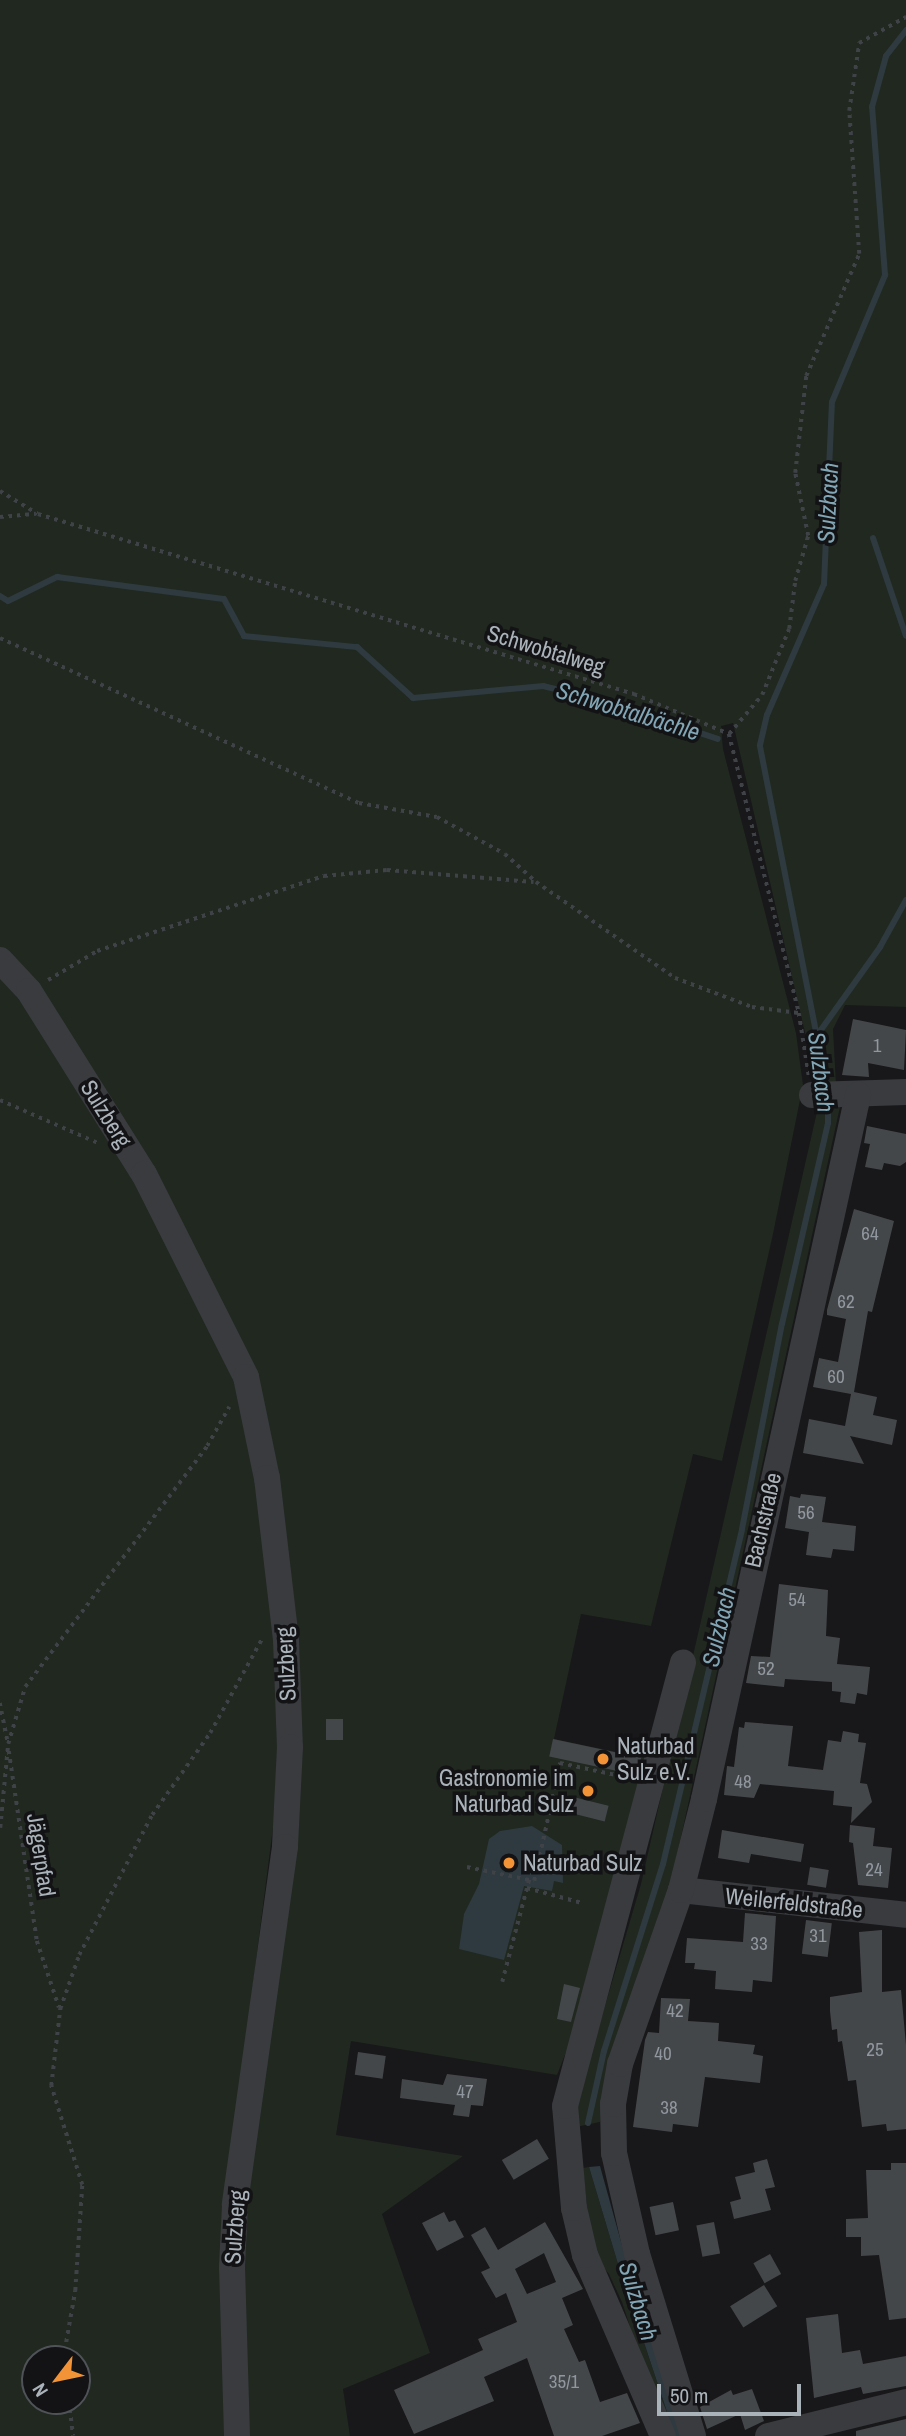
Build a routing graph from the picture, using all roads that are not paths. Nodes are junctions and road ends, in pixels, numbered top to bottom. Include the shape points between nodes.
1 (0, 960) edge
2 (906, 1092) edge
3 (683, 1662) dead end
4 (681, 1890) junction
5 (906, 1915) edge
6 (613, 2145) junction
7 (569, 2149) junction
8 (906, 2402) edge
9 (237, 2436) edge
10 (663, 2436) edge
11 (692, 2436) edge
12 (768, 2436) edge

1 - 9 street, Sulzberg via 29,991 144,1174 246,1377 267,1478 284,1620 290,1747 285,1847 235,2205 232,2305
2 - 4 street, Bachstraße via 834,1093
3 - 7 street via 568,2095
4 - 5 street, Weilerfeldstraße
4 - 6 street, Bachstraße via 620,2064
6 - 7 street
6 - 11 street, Bachstraße via 637,2254
7 - 10 street via 574,2208 585,2255
8 - 12 street

